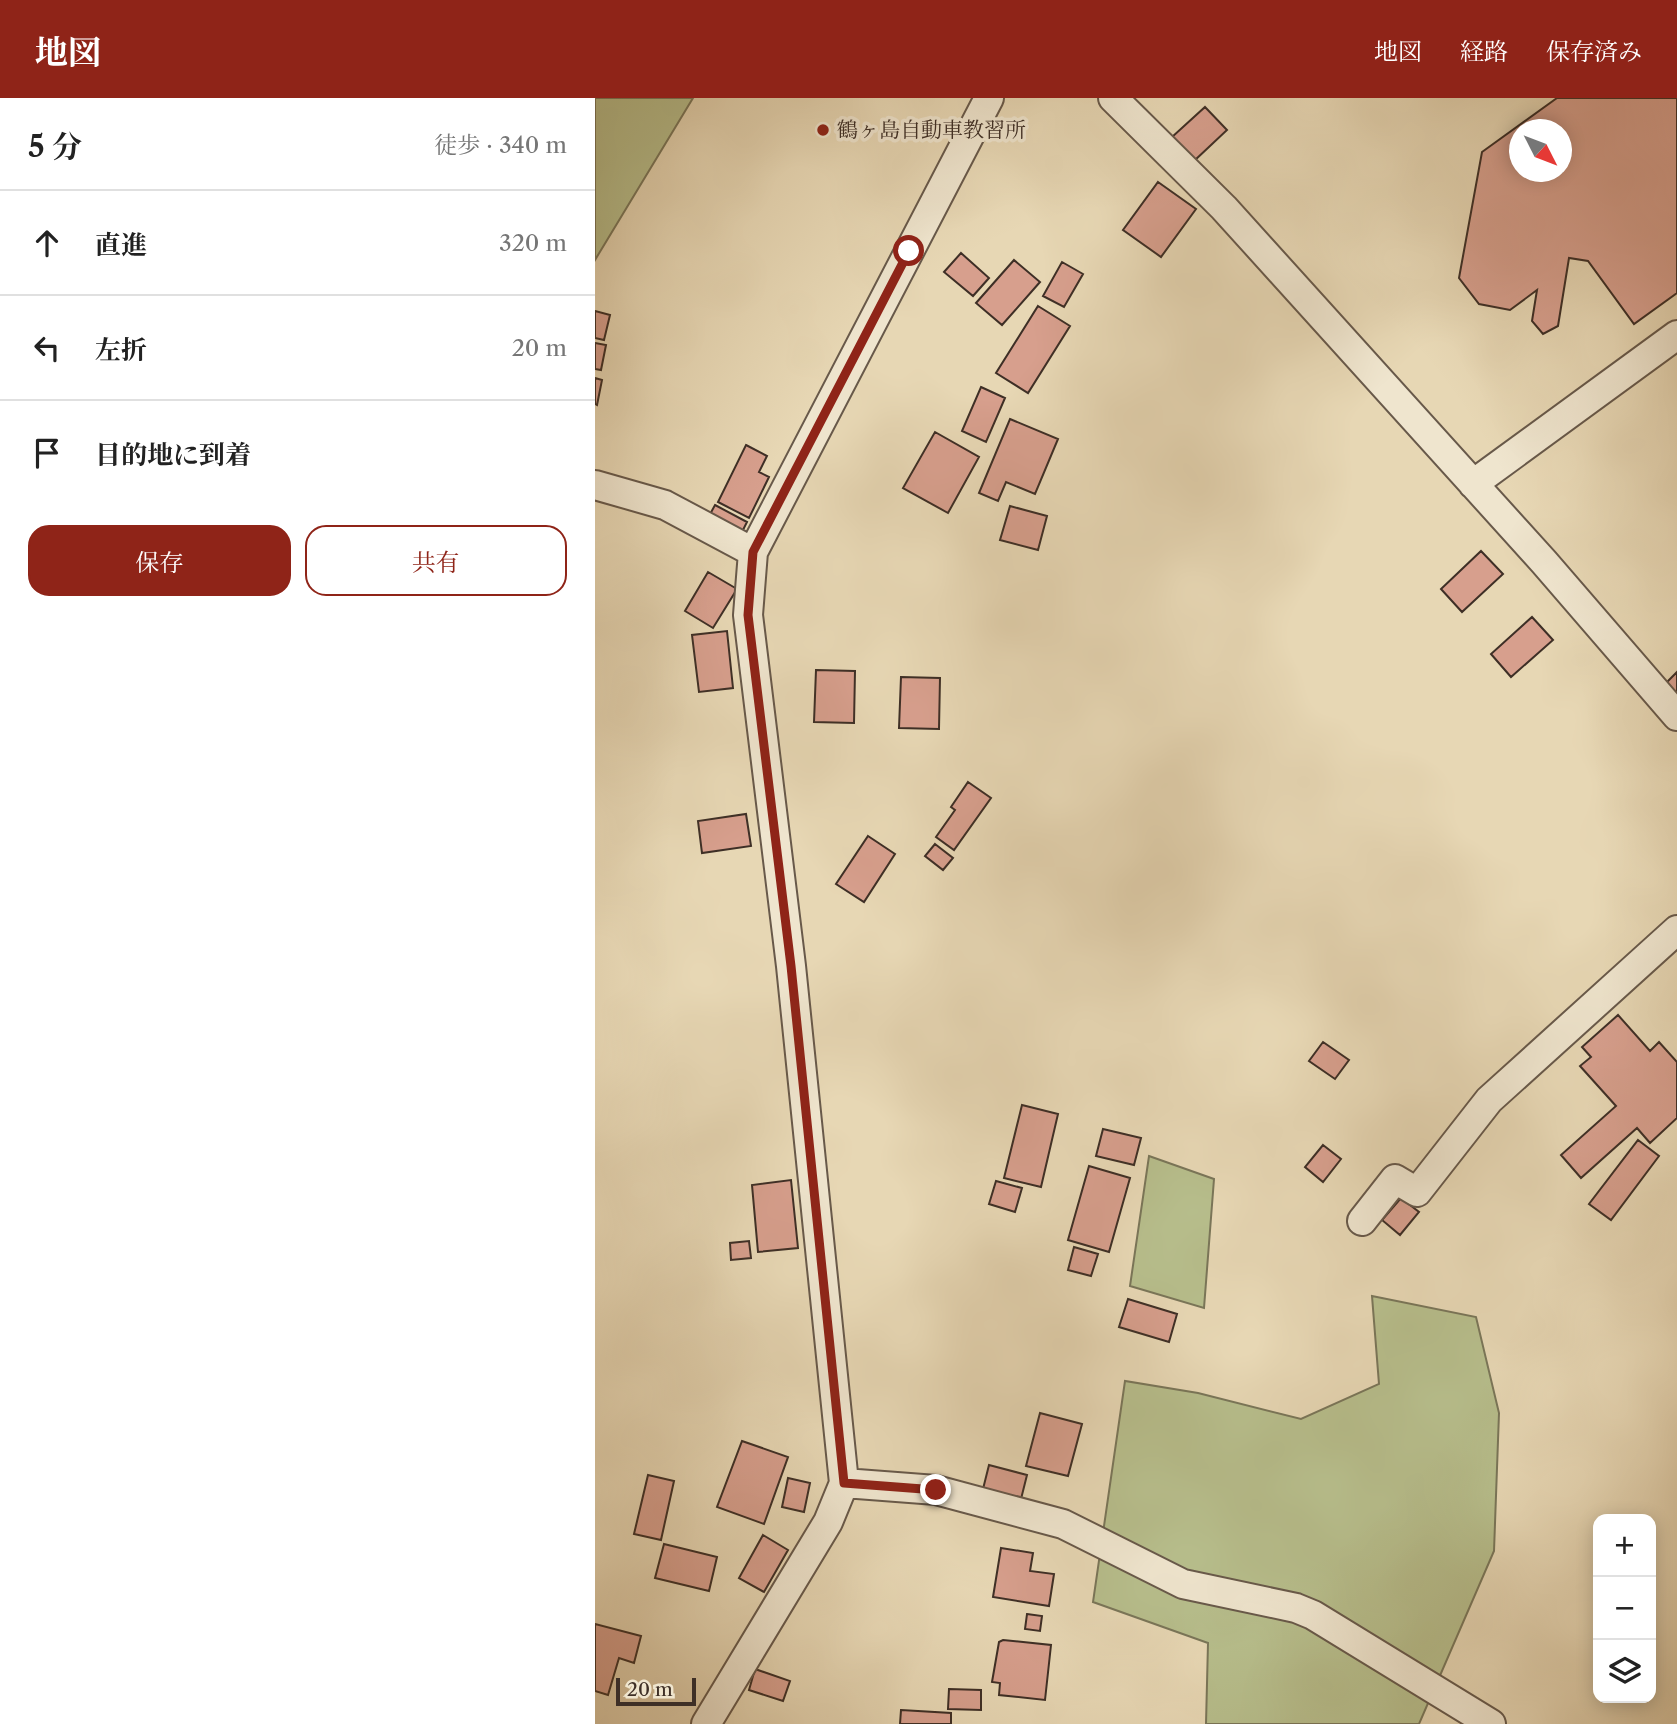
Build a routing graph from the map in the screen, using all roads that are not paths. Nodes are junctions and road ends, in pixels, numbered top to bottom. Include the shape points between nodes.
1 (989, 98) edge
2 (1112, 98) edge
3 (1677, 335) edge
4 (1473, 484) junction
5 (595, 485) edge
6 (753, 552) junction
7 (1677, 716) edge
8 (1677, 930) edge
9 (1362, 1220) dead end
10 (844, 1483) junction
11 (706, 1724) edge
12 (1492, 1724) edge

1 - 6 street
2 - 4 street via 1224,208
3 - 4 street
4 - 7 street
5 - 6 street via 665,505
6 - 10 street via 748,615 791,966
8 - 9 street via 1489,1100 1417,1192 1395,1179
10 - 11 street via 828,1522
10 - 12 street via 936,1490 1063,1524 1183,1584 1296,1608

